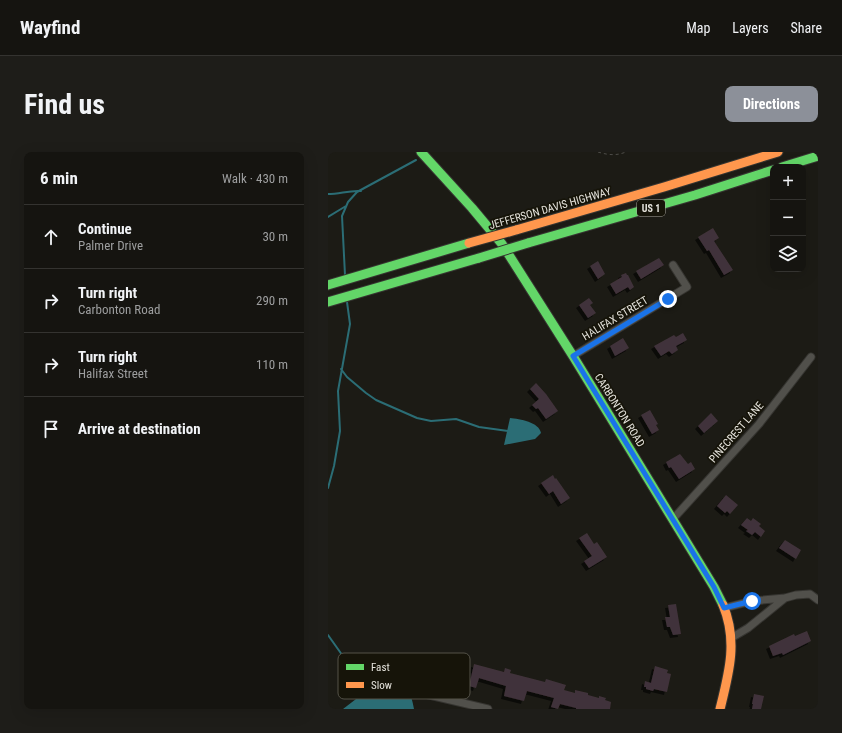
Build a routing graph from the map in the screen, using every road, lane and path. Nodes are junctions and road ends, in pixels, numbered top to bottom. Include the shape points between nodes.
1 (421, 152) edge
2 (598, 152) edge
3 (626, 152) edge
4 (778, 152) edge
5 (818, 156) edge
6 (792, 164) edge
7 (770, 171) edge
8 (673, 265) dead end
9 (328, 285) edge
10 (328, 302) edge
11 (573, 356) junction
12 (811, 356) dead end
13 (673, 519) junction
14 (785, 598) junction
15 (818, 600) edge
16 (724, 608) junction
17 (731, 638) junction
18 (446, 699) edge
19 (488, 709) edge
20 (720, 709) edge

1 - 11 main road, CARBONTON ROAD via 502,244
2 - 3 path via 606,155
4 - 9 main road, JEFFERSON DAVIS HIGHWAY / US 1, bridge
5 - 6 main road
7 - 10 main road, US 1, bridge
8 - 11 street, HALIFAX STREET via 687,287
11 - 13 main road, CARBONTON ROAD
12 - 13 street, PINECREST LANE via 759,424
13 - 16 main road, CARBONTON ROAD
14 - 15 street via 810,594
14 - 16 street via 752,601
14 - 17 street via 748,628
16 - 17 main road, CARBONTON ROAD
17 - 20 main road, CARBONTON ROAD via 727,683
18 - 19 street

